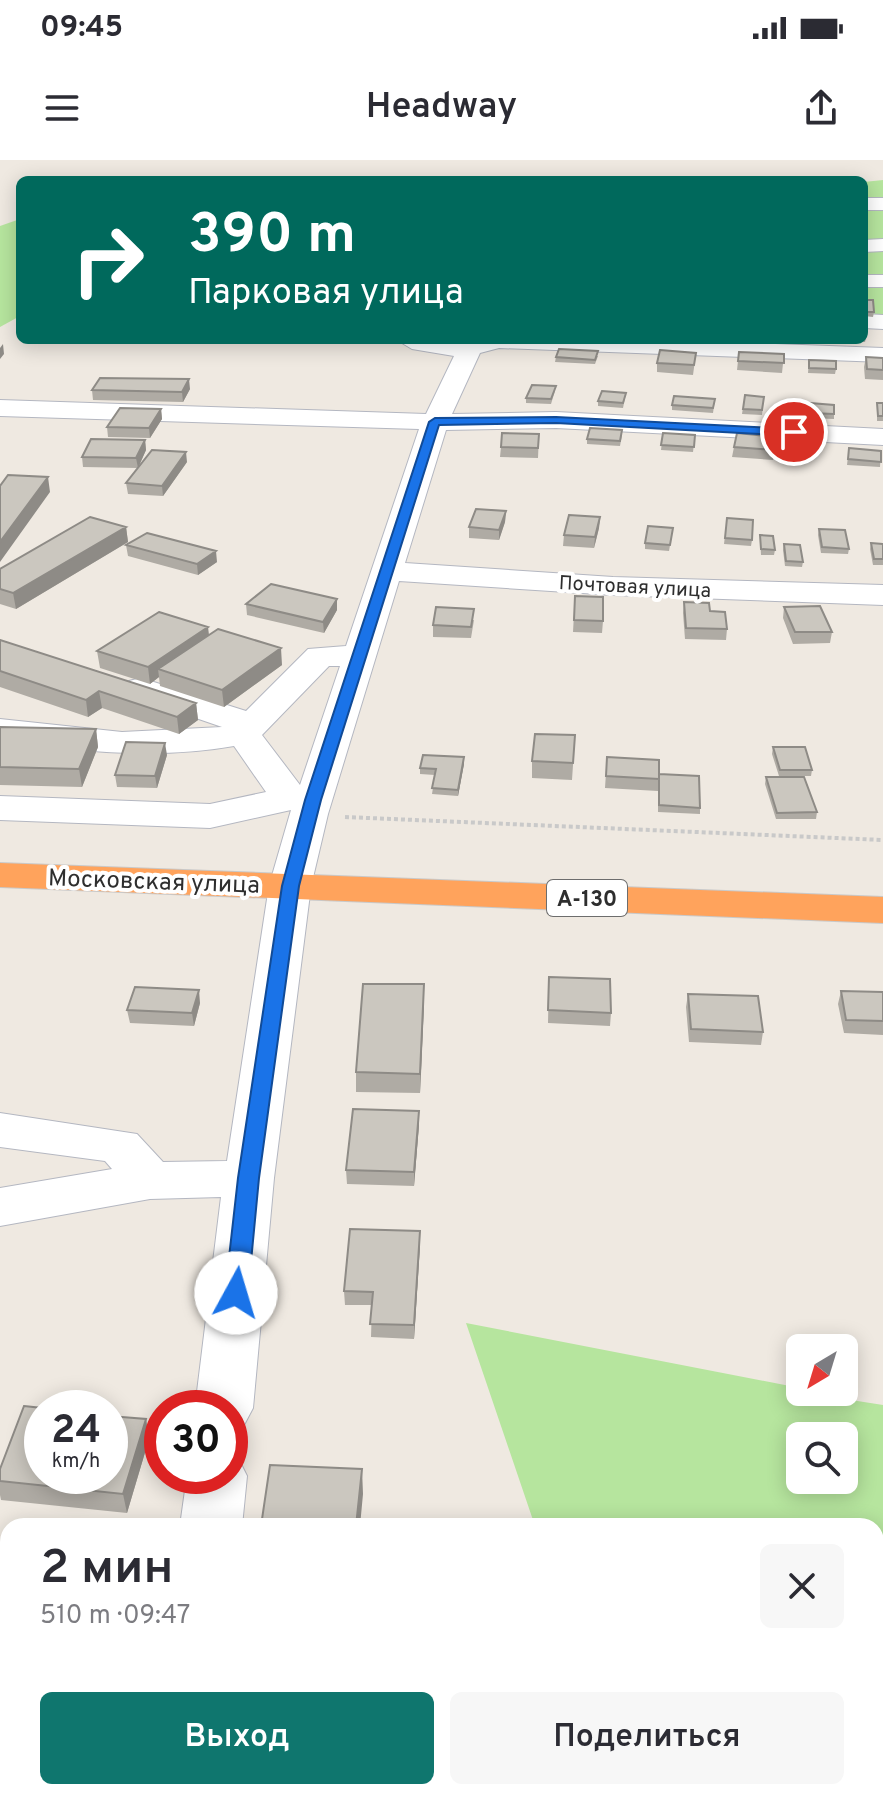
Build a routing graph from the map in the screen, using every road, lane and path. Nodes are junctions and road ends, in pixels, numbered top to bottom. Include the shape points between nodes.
1 (467, 344) edge
2 (883, 355) edge
3 (0, 408) edge
4 (435, 422) junction
5 (883, 437) edge
6 (386, 571) junction
7 (883, 595) edge
8 (359, 656) junction
9 (104, 676) edge
10 (248, 729) junction
11 (0, 730) edge
12 (304, 804) junction
13 (0, 808) edge
14 (883, 840) edge
15 (0, 875) edge
16 (290, 886) junction
17 (883, 910) edge
18 (0, 1130) edge
19 (249, 1178) junction
20 (150, 1181) junction
21 (0, 1207) edge
22 (226, 1390) edge
23 (215, 1494) edge
24 (212, 1518) edge

1 - 2 street
1 - 4 street
3 - 4 street
4 - 5 street via 556,420
4 - 6 street
6 - 7 street, Почтовая улица via 613,586
6 - 8 street
8 - 10 street via 320,656
8 - 12 street
9 - 10 street
10 - 11 street via 203,742 92,742
10 - 12 street
12 - 13 street via 210,816
12 - 14 path
12 - 16 street
15 - 16 highway, Московская улица / А-130
16 - 17 highway, Московская улица / А-130
16 - 19 street
18 - 20 street via 120,1146
19 - 20 street
19 - 22 street
20 - 21 street
23 - 24 street

